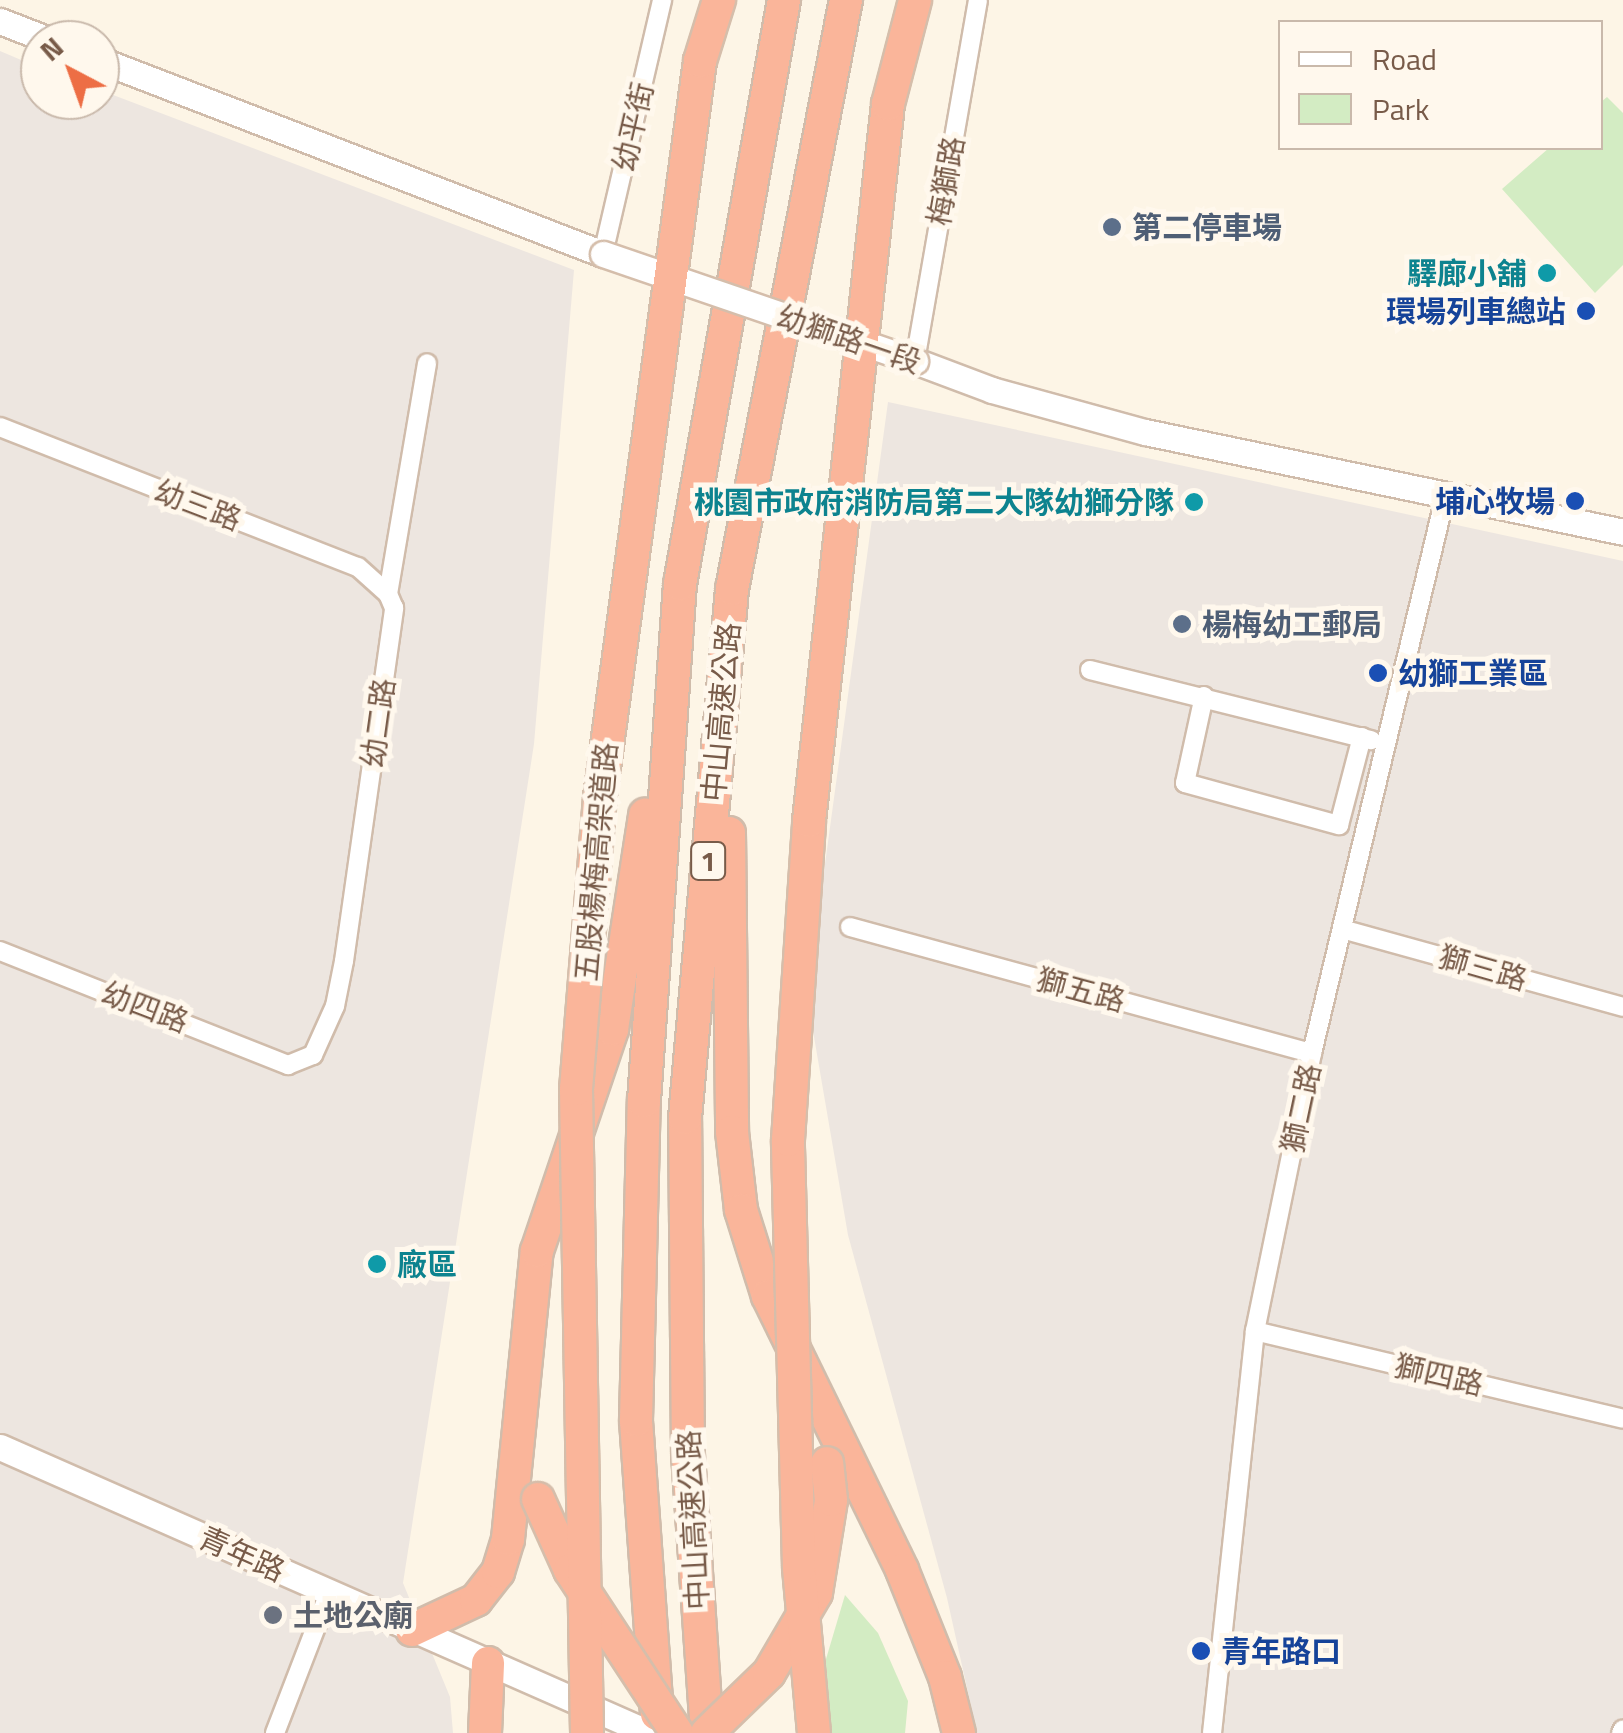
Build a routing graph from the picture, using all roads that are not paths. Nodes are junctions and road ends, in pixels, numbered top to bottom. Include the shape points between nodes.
1 (662, 0) edge
2 (719, 0) edge
3 (784, 0) edge
4 (846, 0) edge
5 (914, 0) edge
6 (978, 0) edge
7 (120, 68) edge
8 (603, 254) junction
9 (915, 361) junction
10 (426, 362) dead end
11 (0, 427) edge
12 (1446, 494) junction
13 (1623, 532) edge
14 (680, 584) junction
15 (388, 594) junction
16 (727, 647) junction
17 (1090, 670) dead end
18 (1204, 696) junction
19 (1362, 737) junction
20 (1386, 744) junction
21 (850, 927) dead end
22 (1342, 929) junction
23 (0, 951) edge
24 (1623, 1007) edge
25 (1312, 1053) junction
26 (288, 1065) joint
27 (1255, 1331) junction
28 (820, 1400) junction
29 (518, 1401) junction
30 (1623, 1419) edge
31 (0, 1447) edge
32 (330, 1594) junction
33 (412, 1630) junction
34 (488, 1663) junction
35 (275, 1733) edge
36 (485, 1733) edge
37 (587, 1733) edge
38 (648, 1733) edge
39 (659, 1733) edge
40 (677, 1733) edge
41 (707, 1733) edge
42 (814, 1733) edge
43 (959, 1733) edge
44 (1212, 1733) edge

1 - 8 street, 幼平街
2 - 37 highway, 五股楊梅高架道路, bridge via 700,61 600,797 576,1088
3 - 14 highway, 中山高速公路 / 1
4 - 16 highway, 中山高速公路 / 1 via 732,590
5 - 42 highway, bridge via 888,104 809,821 788,1140 799,1568
6 - 9 street, 梅獅路
7 - 8 street, 幼獅路一段
8 - 9 street, 幼獅路一段, bridge
9 - 12 street, 幼獅路一段 via 1145,432
10 - 15 street, 幼二路
11 - 15 street, 幼三路 via 358,567
12 - 13 street, 幼獅路一段
12 - 20 street, 獅二路
14 - 29 highway via 612,1029 537,1250
14 - 39 highway, 中山高速公路 / 1 via 644,1101 637,1400
15 - 26 street, 幼二路 via 394,608 335,1006 312,1055
16 - 28 highway via 732,1132 741,1210 768,1296
16 - 41 highway, 中山高速公路 / 1 via 685,1118 688,1454
17 - 18 street
18 - 19 street
18 - 19 street via 1185,783 1339,825
19 - 20 street
20 - 22 street, 獅二路
21 - 25 street, 獅五路
22 - 24 street, 獅三路
22 - 25 street, 獅二路
23 - 26 street, 幼四路
25 - 27 street, 獅二路
27 - 30 street, 獅四路
27 - 44 street, 獅二路
28 - 41 highway, bridge via 831,1500 816,1593 768,1673
28 - 43 highway via 902,1570 945,1677
29 - 33 highway via 508,1538 498,1572 476,1600
29 - 40 highway, bridge via 538,1499 570,1570
31 - 32 street, 青年路
32 - 33 street, 青年路
32 - 35 street
33 - 34 street, 青年路
34 - 36 highway
34 - 38 street, 青年路

